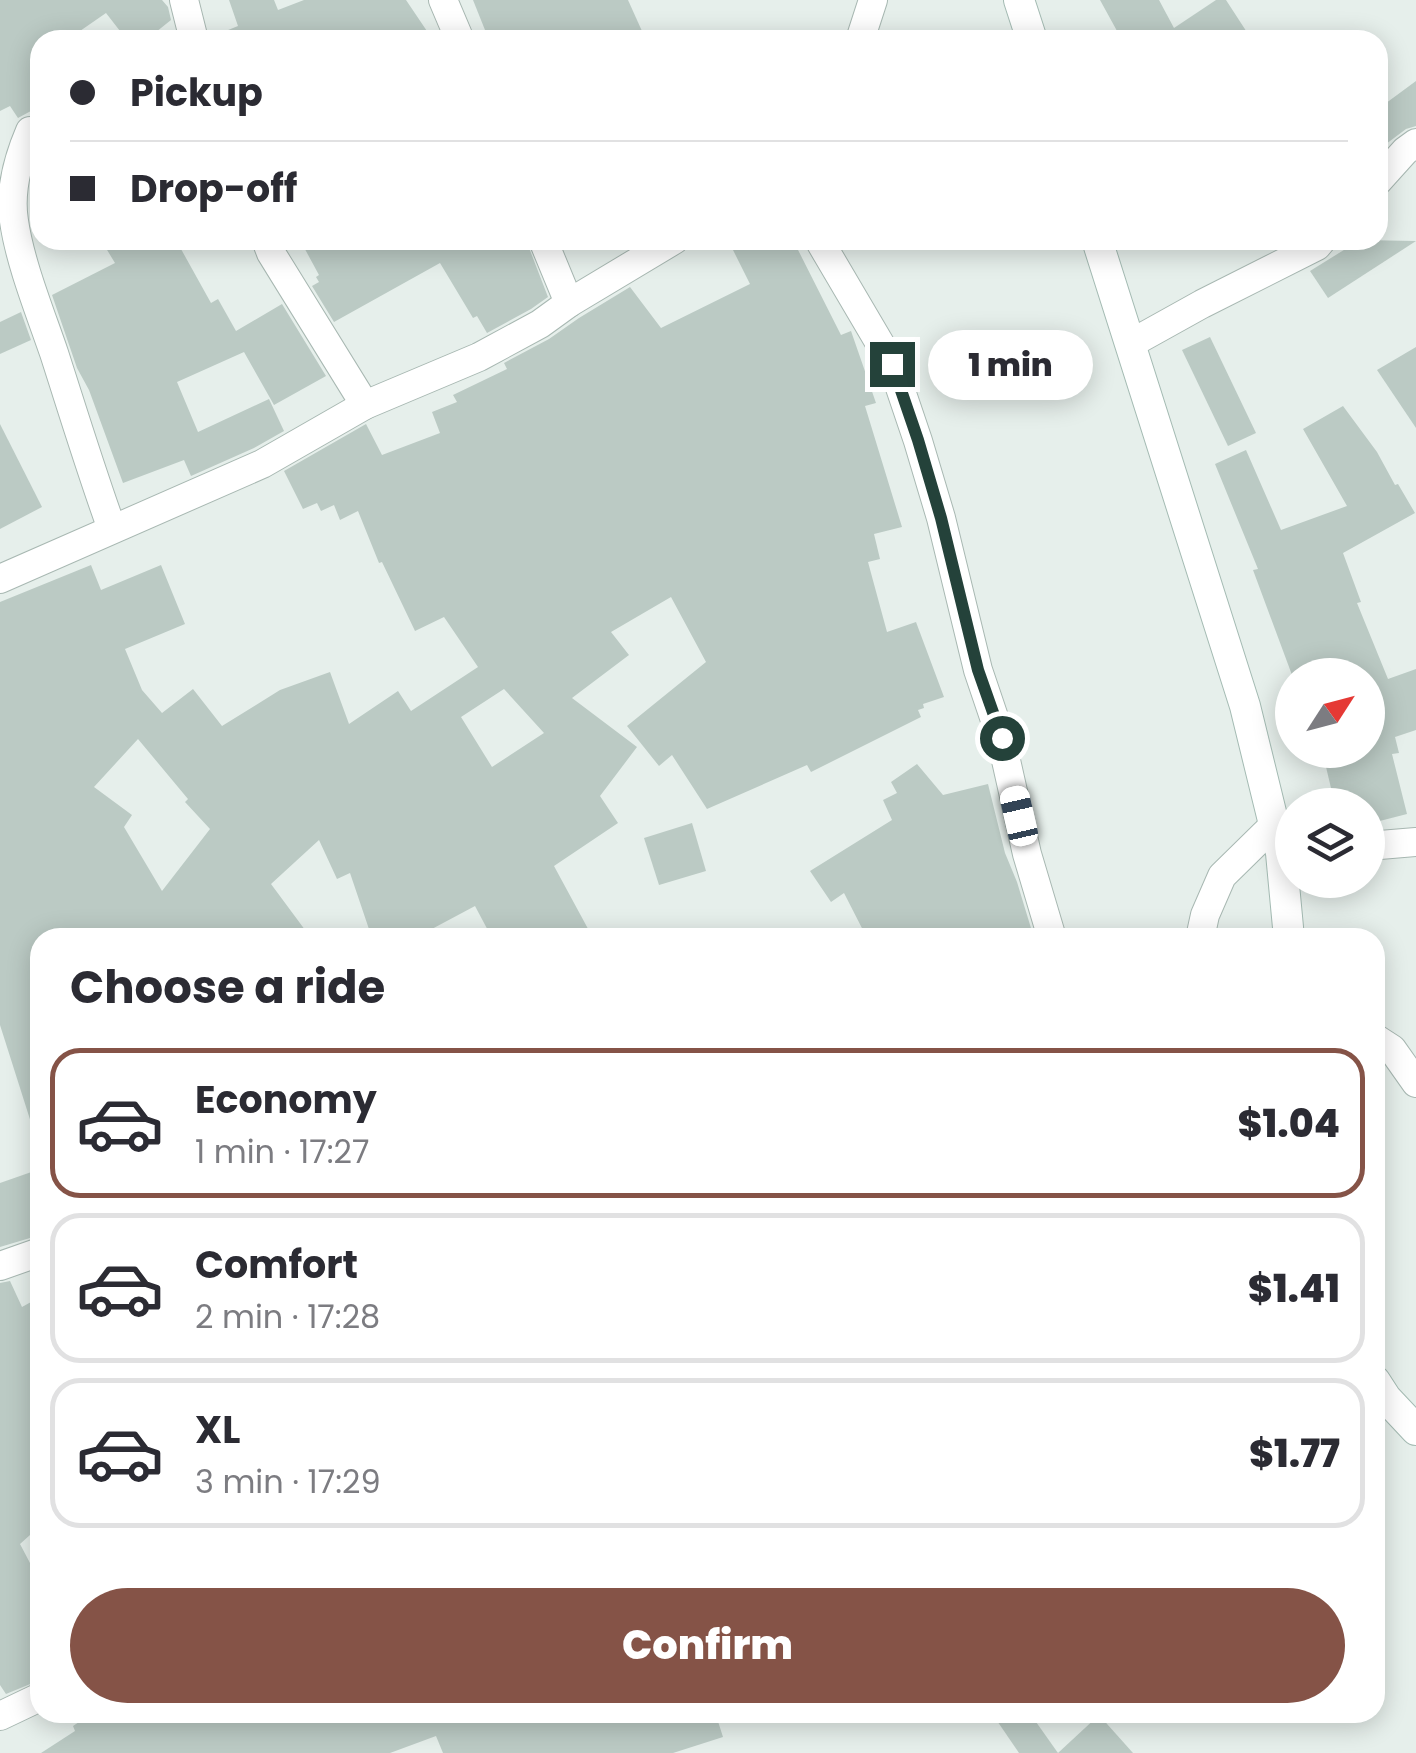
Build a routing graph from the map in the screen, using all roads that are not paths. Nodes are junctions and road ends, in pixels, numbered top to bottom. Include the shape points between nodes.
1 (184, 0) edge
2 (444, 0) edge
3 (873, 0) edge
4 (1019, 0) edge
5 (192, 30) edge
6 (456, 30) edge
7 (863, 30) edge
8 (1029, 30) edge
9 (30, 131) dead end
10 (1416, 143) edge
11 (1388, 169) edge
12 (270, 250) edge
13 (547, 250) edge
14 (657, 250) edge
15 (825, 250) edge
16 (1100, 250) edge
17 (1309, 250) edge
18 (569, 302) junction
19 (1130, 344) junction
20 (365, 405) junction
21 (112, 529) junction
22 (0, 579) edge
23 (1275, 817) edge
24 (1416, 842) edge
25 (1385, 845) edge
26 (1275, 847) edge
27 (1286, 898) edge
28 (1049, 928) edge
29 (1202, 928) edge
30 (1288, 928) edge
31 (1385, 1044) edge
32 (1416, 1083) edge
33 (30, 1256) edge
34 (0, 1266) edge
35 (1385, 1396) edge
36 (1416, 1430) edge
37 (30, 1701) edge
38 (0, 1716) edge

1 - 5 street
2 - 6 street
3 - 7 street
4 - 8 street
9 - 21 street via 14,184 14,220
10 - 11 street
12 - 20 street
13 - 18 street
14 - 18 street
15 - 28 street via 892,364 918,440
16 - 19 street
17 - 19 street
18 - 20 street via 479,357
19 - 23 street
20 - 21 street via 262,464
21 - 22 street
24 - 25 street
26 - 29 street via 1222,876
27 - 30 street
31 - 32 street
33 - 34 street
35 - 36 street
37 - 38 street

